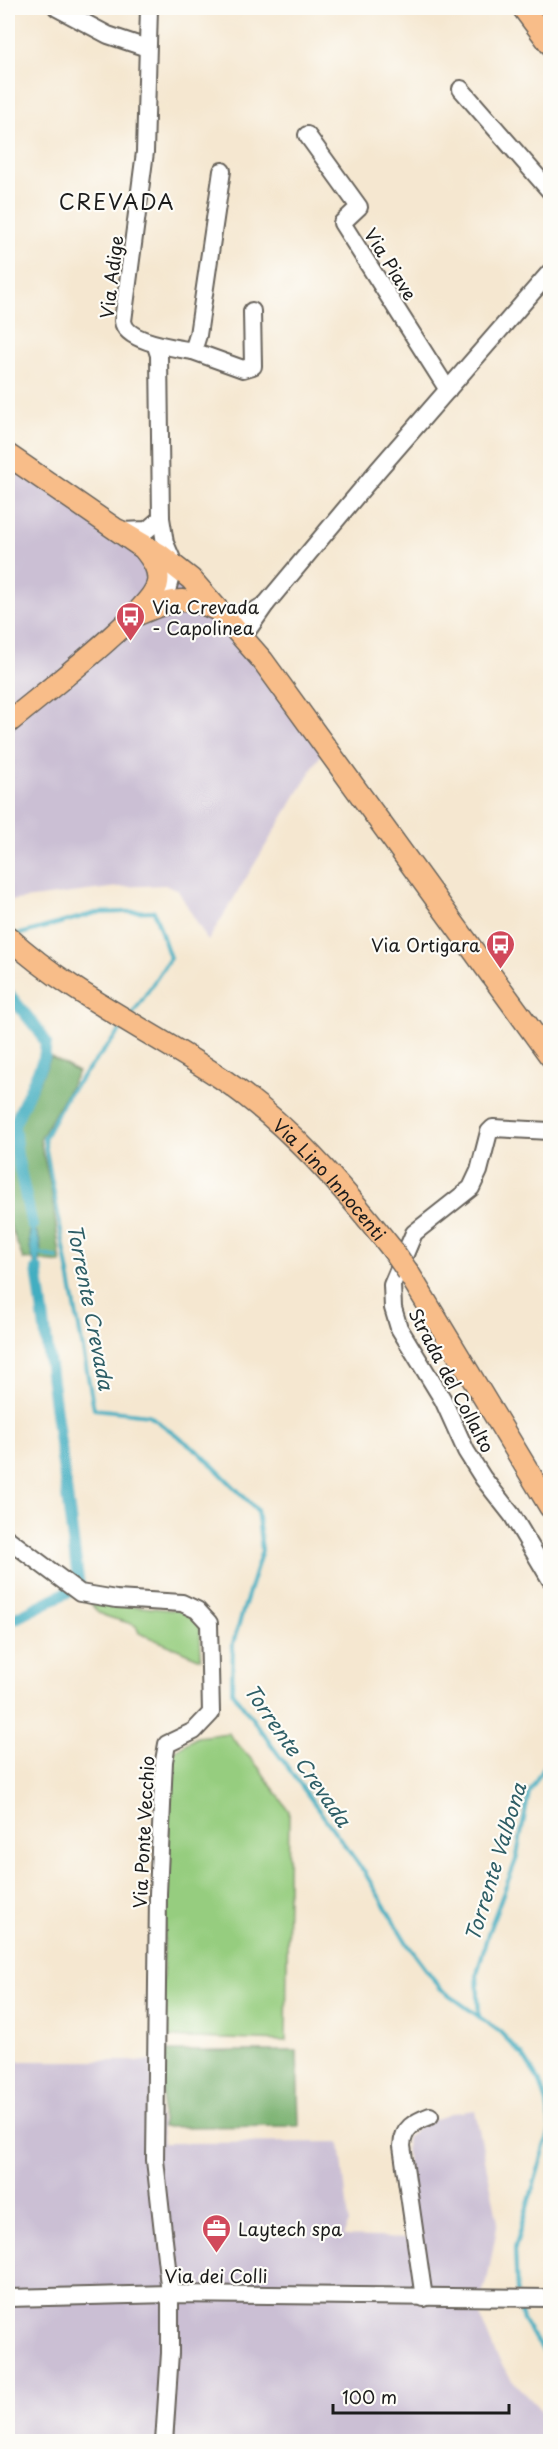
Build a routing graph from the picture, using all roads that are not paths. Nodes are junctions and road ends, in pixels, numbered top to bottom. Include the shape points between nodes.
1 (149, 8) edge
2 (523, 8) edge
3 (66, 10) edge
4 (550, 44) edge
5 (147, 48) junction
6 (461, 89) dead end
7 (307, 135) dead end
8 (222, 171) dead end
9 (550, 192) edge
10 (550, 272) edge
11 (252, 311) dead end
12 (156, 346) junction
13 (193, 351) junction
14 (448, 390) junction
15 (8, 455) edge
16 (161, 518) junction
17 (120, 531) junction
18 (174, 564) junction
19 (135, 616) junction
20 (232, 624) junction
21 (8, 723) edge
22 (15, 944) edge
23 (550, 1056) edge
24 (550, 1131) edge
25 (550, 1507) edge
26 (8, 1539) edge
27 (550, 1579) edge
28 (430, 2116) dead end
29 (170, 2294) junction
30 (8, 2298) edge
31 (424, 2298) junction
32 (542, 2298) edge
33 (164, 2442) edge

1 - 5 street, Via Adige
2 - 4 main road
3 - 5 street via 108,34
5 - 12 street, Via Adige via 145,152 123,321 128,332
6 - 9 street
7 - 14 street, Via Piave via 359,207 342,223
8 - 13 street
10 - 14 street
11 - 13 street, Via Adige via 253,366 243,369
12 - 13 street, Via Adige
12 - 16 street
14 - 20 street via 266,604
15 - 17 main road
16 - 17 street via 147,530
16 - 18 street
17 - 18 main road
17 - 19 main road via 150,556 158,573 153,593
18 - 19 street via 167,591
18 - 20 main road
19 - 20 main road via 179,600 201,602
19 - 21 main road
20 - 23 main road via 315,731
22 - 25 main road, Via Lino Innocenti, bridge via 223,1079 297,1140 348,1194 408,1272
24 - 27 street, Strada del Collalto via 493,1128 489,1132 471,1188 414,1233 391,1294 399,1328 443,1400 466,1451 512,1515
26 - 29 street, Via Ponte Vecchio via 80,1593 182,1603 197,1610 209,1623 211,1713 194,1731 167,1744 164,1761 154,2160
28 - 31 street via 411,2124 402,2146
29 - 30 street, Via dei Colli
29 - 31 street, Via dei Colli
29 - 33 street
31 - 32 street, Via dei Colli

